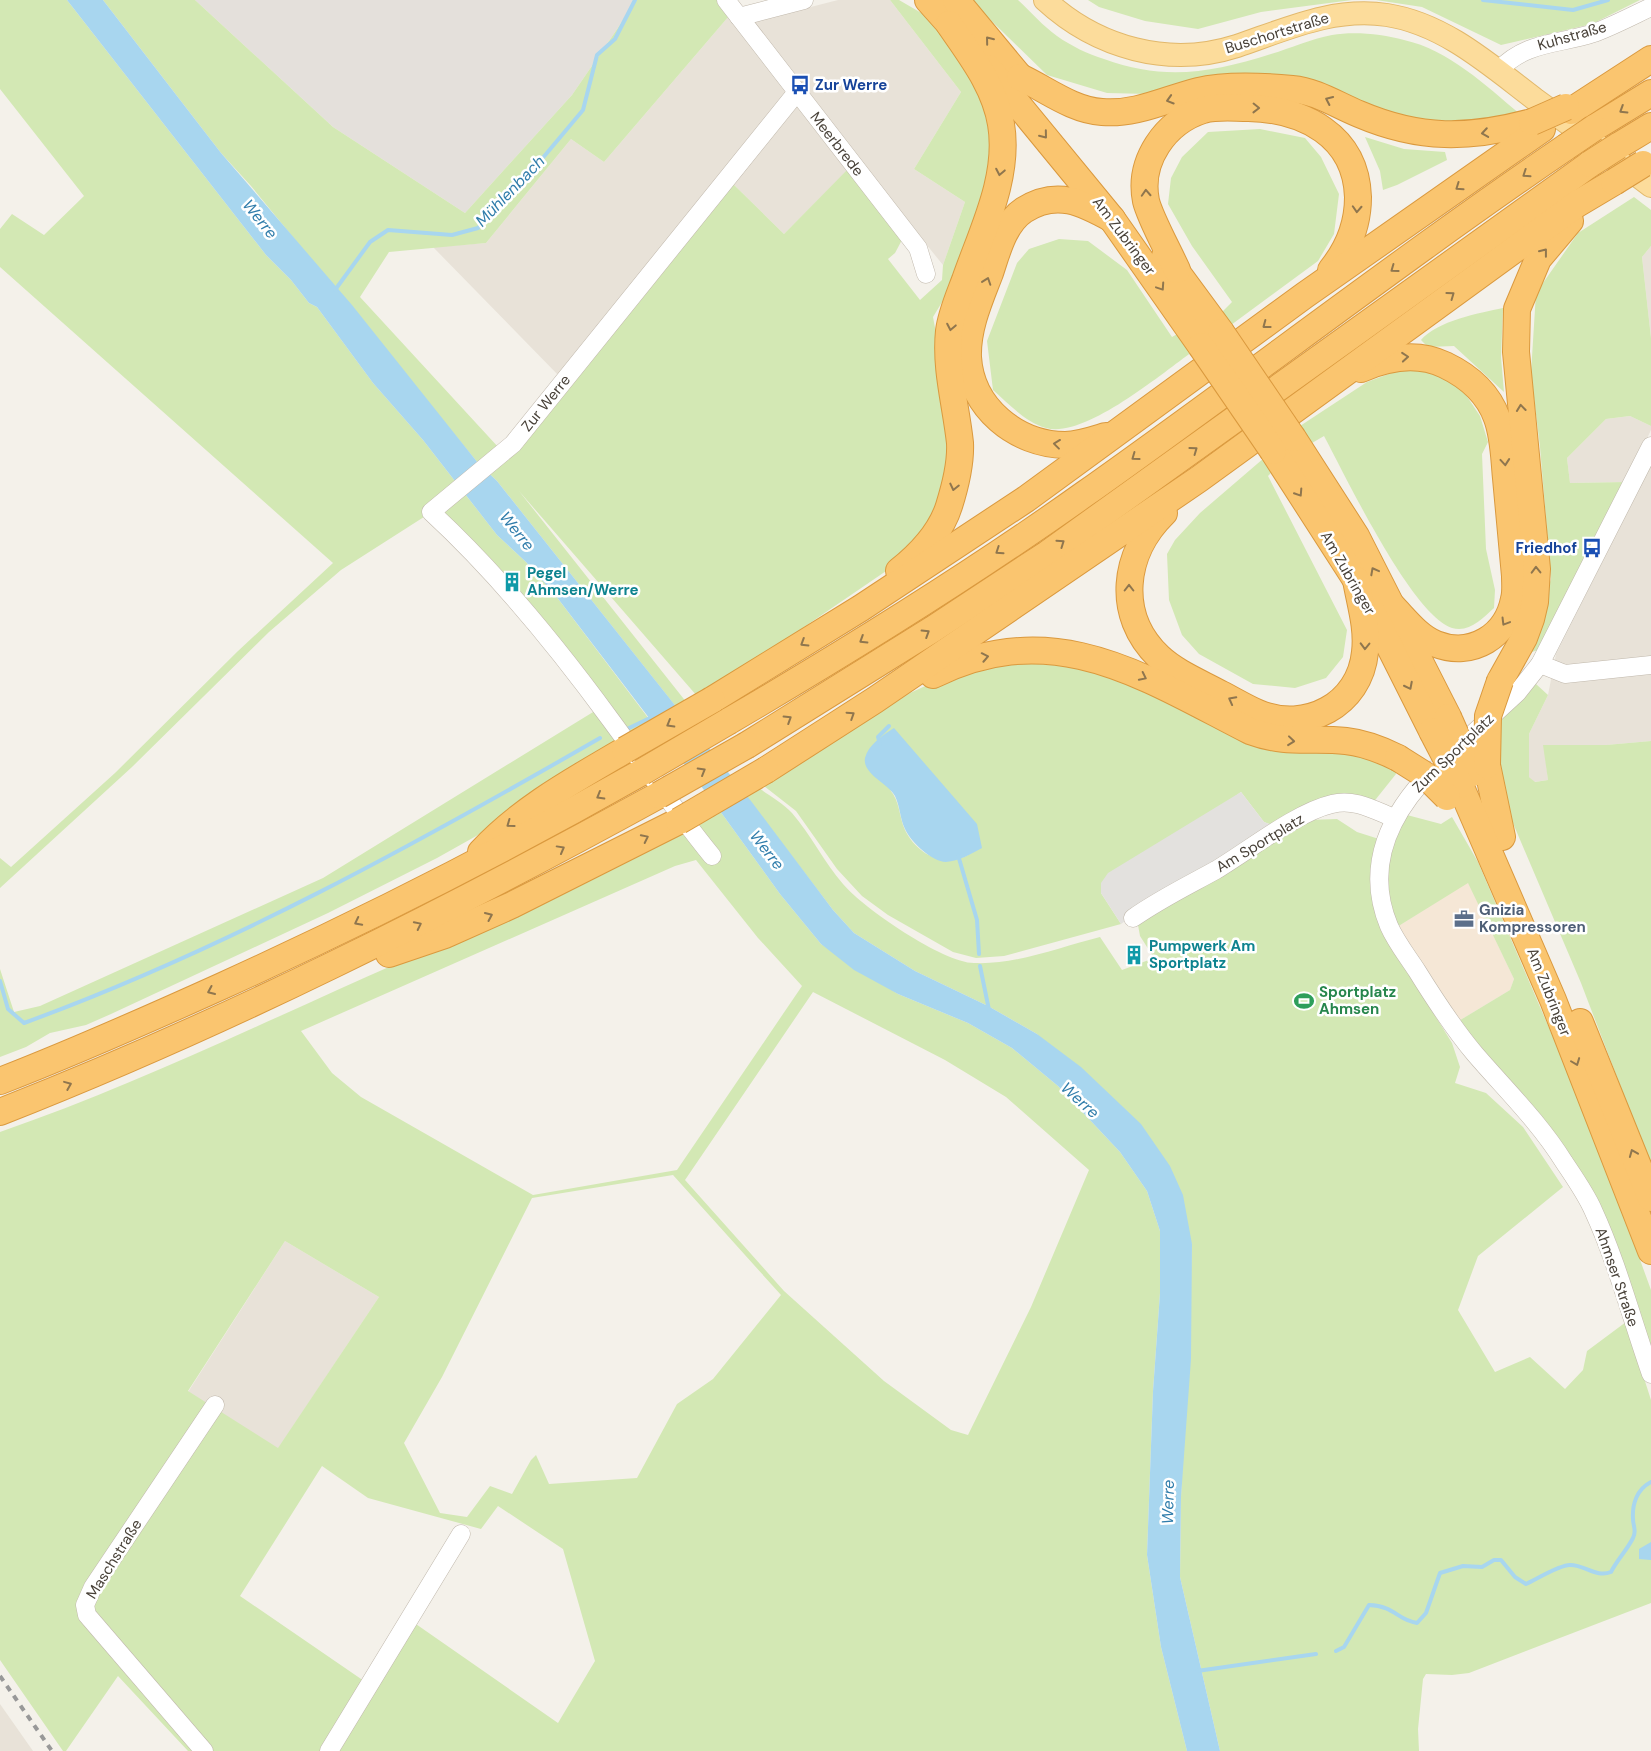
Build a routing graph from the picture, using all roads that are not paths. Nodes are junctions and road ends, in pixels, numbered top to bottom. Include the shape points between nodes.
1 (726, 0) edge
2 (804, 0) edge
3 (1045, 0) edge
4 (946, 7) edge
5 (1651, 7) edge
6 (739, 17) junction
7 (1651, 59) edge
8 (1498, 71) junction
9 (1020, 77) junction
10 (797, 92) junction
11 (1651, 93) edge
12 (1537, 126) junction
13 (1651, 126) edge
14 (1648, 169) edge
15 (1614, 182) junction
16 (1112, 219) junction
17 (1176, 270) junction
18 (926, 274) dead end
19 (1305, 295) junction
20 (1211, 339) junction
21 (1326, 385) junction
22 (1121, 431) junction
23 (1283, 445) junction
24 (1651, 446) edge
25 (1199, 479) junction
26 (1356, 580) junction
27 (1392, 606) junction
28 (861, 608) junction
29 (1540, 664) junction
30 (1651, 665) edge
31 (876, 700) junction
32 (1440, 724) junction
33 (1466, 780) junction
34 (1394, 818) junction
35 (1496, 845) junction
36 (712, 856) dead end
37 (469, 865) junction
38 (1133, 918) dead end
39 (295, 985) junction
40 (0, 1081) edge
41 (0, 1112) edge
42 (1651, 1198) edge
43 (1593, 1209) joint
44 (1651, 1252) edge
45 (1651, 1374) edge
46 (215, 1405) dead end
47 (462, 1534) dead end
48 (204, 1751) edge
49 (329, 1751) edge

1 - 6 street, Meerbrede
2 - 6 street
3 - 8 main road, Buschortstraße via 1085,30 1111,42 1161,55 1213,52 1339,14 1387,15 1412,20 1436,30
9 -> 4 highway, Am Zubringer
4 -> 16 highway, Am Zubringer
4 -> 28 highway via 994,100 1001,124 1001,169 950,328 947,363 960,445 948,509 933,536 913,560
5 - 8 street, Kuhstraße via 1595,32 1522,51
6 - 10 street, Meerbrede
7 - 12 highway, bridge via 1601,92
8 - 14 main road, Buschortstraße
12 -> 9 highway via 1447,136 1420,133 1394,127 1316,94 1284,89 1224,87 1198,91 1143,108 1101,112 1060,99
9 - 17 highway, Am Zubringer
10 - 18 street, Meerbrede via 918,248
10 - 36 street, Zur Werre via 513,444 436,507 522,606
11 -> 37 highway, bridge via 1490,199 1083,495 944,589 642,772 542,829
12 -> 19 highway
39 -> 13 highway, bridge via 436,916 659,795 747,745 934,629 1047,554 1590,164
14 - 15 highway, bridge
21 -> 15 highway via 1577,204
33 -> 15 highway, bridge via 1500,681 1524,638 1535,602 1536,569 1516,352 1517,309 1538,259 1560,232
16 -> 20 highway, Am Zubringer
22 -> 16 highway via 1066,445 1038,442 1017,434 997,419 981,399 972,379 968,358 974,318 999,246 1023,210 1060,199 1082,202
17 -> 19 highway via 1146,201 1145,180 1149,160 1158,142 1173,126 1204,110 1272,108 1312,121 1330,135 1351,164 1358,185 1352,236 1332,269
17 - 20 highway, Am Zubringer
19 -> 22 highway
20 - 23 highway, Am Zubringer, bridge
21 - 25 highway
21 -> 27 highway via 1376,363 1415,356 1438,361 1470,380 1497,417 1503,441 1515,576 1515,598 1509,616 1501,629 1484,642 1470,648 1454,648 1423,637
22 - 28 highway
23 -> 26 highway, Am Zubringer
27 -> 23 highway, Am Zubringer via 1356,536
24 - 29 street, Zum Sportplatz
26 -> 25 highway via 1365,628 1365,652 1360,672 1353,688 1338,704 1321,714 1300,720 1259,714 1181,673 1160,658 1145,641 1133,619 1128,583 1133,561 1152,525
25 - 31 highway
26 -> 32 highway, Am Zubringer
27 - 32 highway, Am Zubringer
28 -> 37 highway, bridge via 548,796 502,829
29 - 30 street via 1565,674
29 - 34 street, Zum Sportplatz via 1517,693 1414,789
31 -> 33 highway, bridge via 894,695 961,661 1040,650 1077,654 1122,666 1268,738 1363,744 1398,758 1425,776
39 -> 31 highway, bridge via 445,936 512,905 679,821
32 - 33 highway, Am Zubringer, bridge
33 - 35 highway
33 - 35 highway, Am Zubringer
34 - 38 street, Am Sportplatz via 1356,803 1332,804 1309,813 1215,870 1159,899
34 - 43 street, Zum Sportplatz via 1380,870 1380,890 1390,927 1442,1012 1540,1126
42 -> 35 highway, Am Zubringer
35 -> 44 highway, Am Zubringer
37 -> 40 highway via 332,936 129,1028
41 -> 39 highway
43 - 45 street, Ahmser Straße
46 - 48 street, Maschstraße via 93,1587 85,1605 87,1615
47 - 49 street

